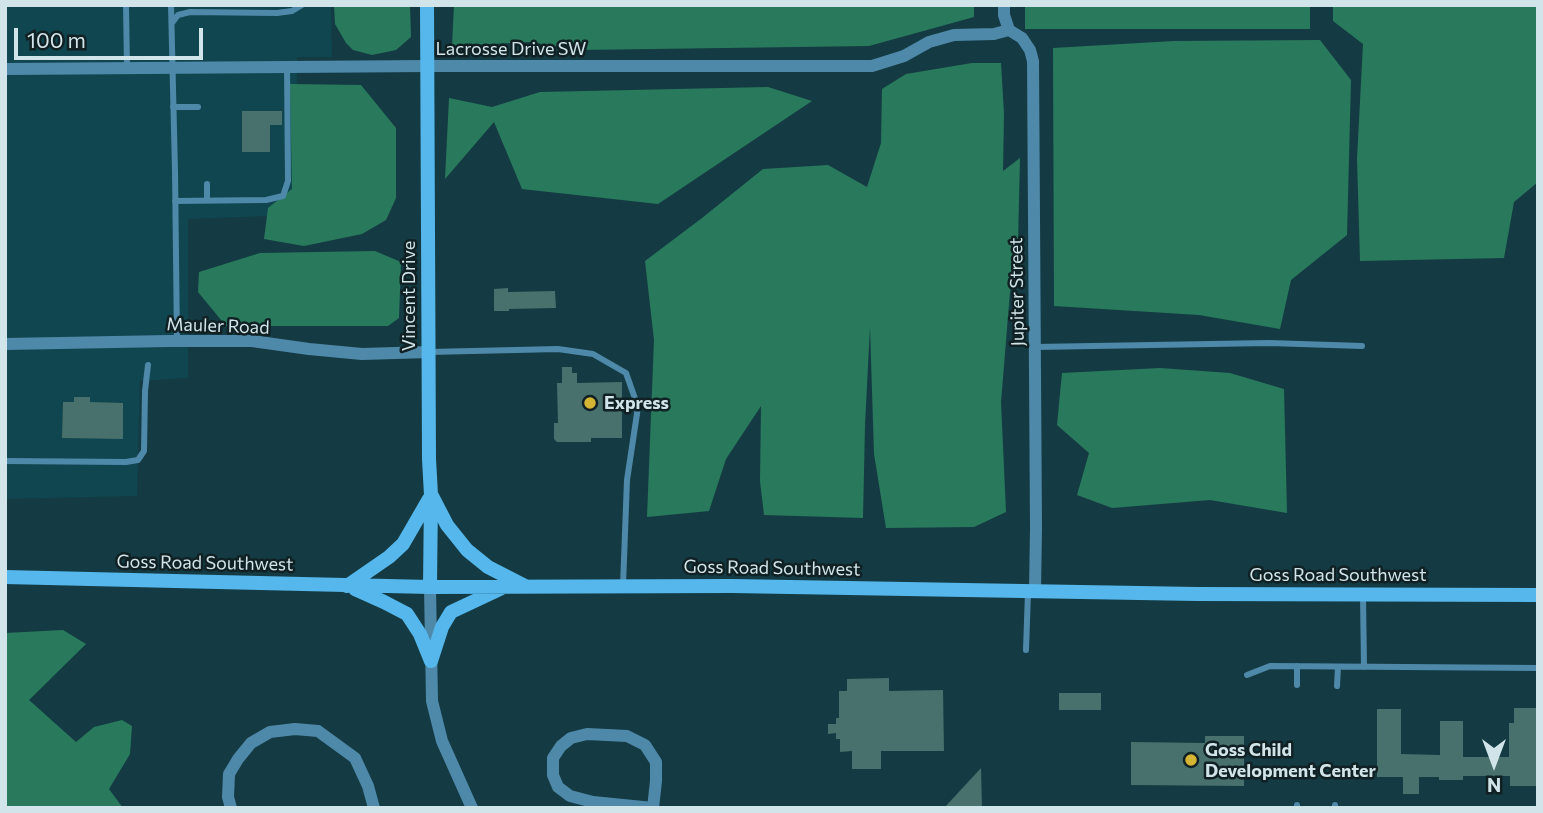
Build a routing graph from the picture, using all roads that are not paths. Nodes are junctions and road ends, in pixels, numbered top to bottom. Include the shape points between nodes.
1 (125, 5) edge
2 (171, 5) edge
3 (302, 5) edge
4 (427, 5) edge
5 (1004, 5) edge
6 (172, 23) junction
7 (1009, 30) junction
8 (428, 66) junction
9 (173, 67) junction
10 (287, 67) junction
11 (127, 68) junction
12 (5, 69) edge
13 (173, 107) junction
14 (198, 107) dead end
15 (207, 184) dead end
16 (207, 200) junction
17 (175, 201) junction
18 (177, 341) junction
19 (5, 344) edge
20 (1035, 346) junction
21 (1362, 346) dead end
22 (429, 352) junction
23 (148, 365) dead end
24 (5, 461) edge
25 (431, 495) junction
26 (5, 577) edge
27 (347, 586) junction
28 (623, 586) junction
29 (430, 587) junction
30 (503, 587) junction
31 (528, 588) junction
32 (1031, 590) junction
33 (1363, 594) junction
34 (1538, 595) edge
35 (1026, 650) dead end
36 (430, 661) junction
37 (1297, 666) junction
38 (1338, 667) junction
39 (1364, 667) junction
40 (1538, 668) edge
41 (1247, 675) dead end
42 (1297, 685) dead end
43 (1337, 686) dead end
44 (231, 808) edge
45 (374, 808) edge
46 (472, 808) edge
47 (653, 808) edge

1 - 11 lane
2 - 6 lane
3 - 6 lane via 277,13 190,12 178,15
4 - 8 street, Vincent Drive
5 - 7 street
6 - 9 lane
7 - 8 street, Lacrosse Drive SW via 929,42 872,66
7 - 20 street, Jupiter Street via 1022,38 1033,61
8 - 10 street, Lacrosse Drive SW
8 - 22 street, Vincent Drive
9 - 10 street, Lacrosse Drive SW
9 - 11 street, Lacrosse Drive SW
9 - 13 lane
10 - 16 lane via 288,181 284,196
11 - 12 street, Lacrosse Drive SW
13 - 14 lane
13 - 17 lane
15 - 16 lane
16 - 17 lane
17 - 18 lane
18 - 19 street, Mauler Road
18 - 22 street, Mauler Road via 252,341 362,354
20 - 21 lane via 1269,342
20 - 32 street, Jupiter Street via 1036,529
22 - 25 street, Vincent Drive
22 - 28 lane via 558,349 593,354 626,373 638,407 627,480
23 - 24 lane via 144,451 138,460
25 - 27 street via 403,544
25 - 29 street, Vincent Drive
25 - 31 street via 467,550
26 - 27 street, Goss Road Southwest
27 - 29 street, Goss Road Southwest
27 - 36 street via 407,614
28 - 31 street, Goss Road Southwest
28 - 32 street, Goss Road Southwest
29 - 30 street, Goss Road Southwest
29 - 36 street
30 - 31 street, Goss Road Southwest
30 - 36 street via 451,612
32 - 33 street, Goss Road Southwest
32 - 35 lane
33 - 34 street, Goss Road Southwest
33 - 39 lane
36 - 46 street via 436,720
37 - 38 lane
37 - 41 lane via 1270,666
37 - 42 lane
38 - 39 lane
38 - 43 lane
39 - 40 lane
44 - 45 street via 229,774 238,759 251,743 270,732 295,729 318,732 355,758
47 - 47 street via 656,762 645,745 627,736 587,734 571,738 553,758 553,775 570,796

